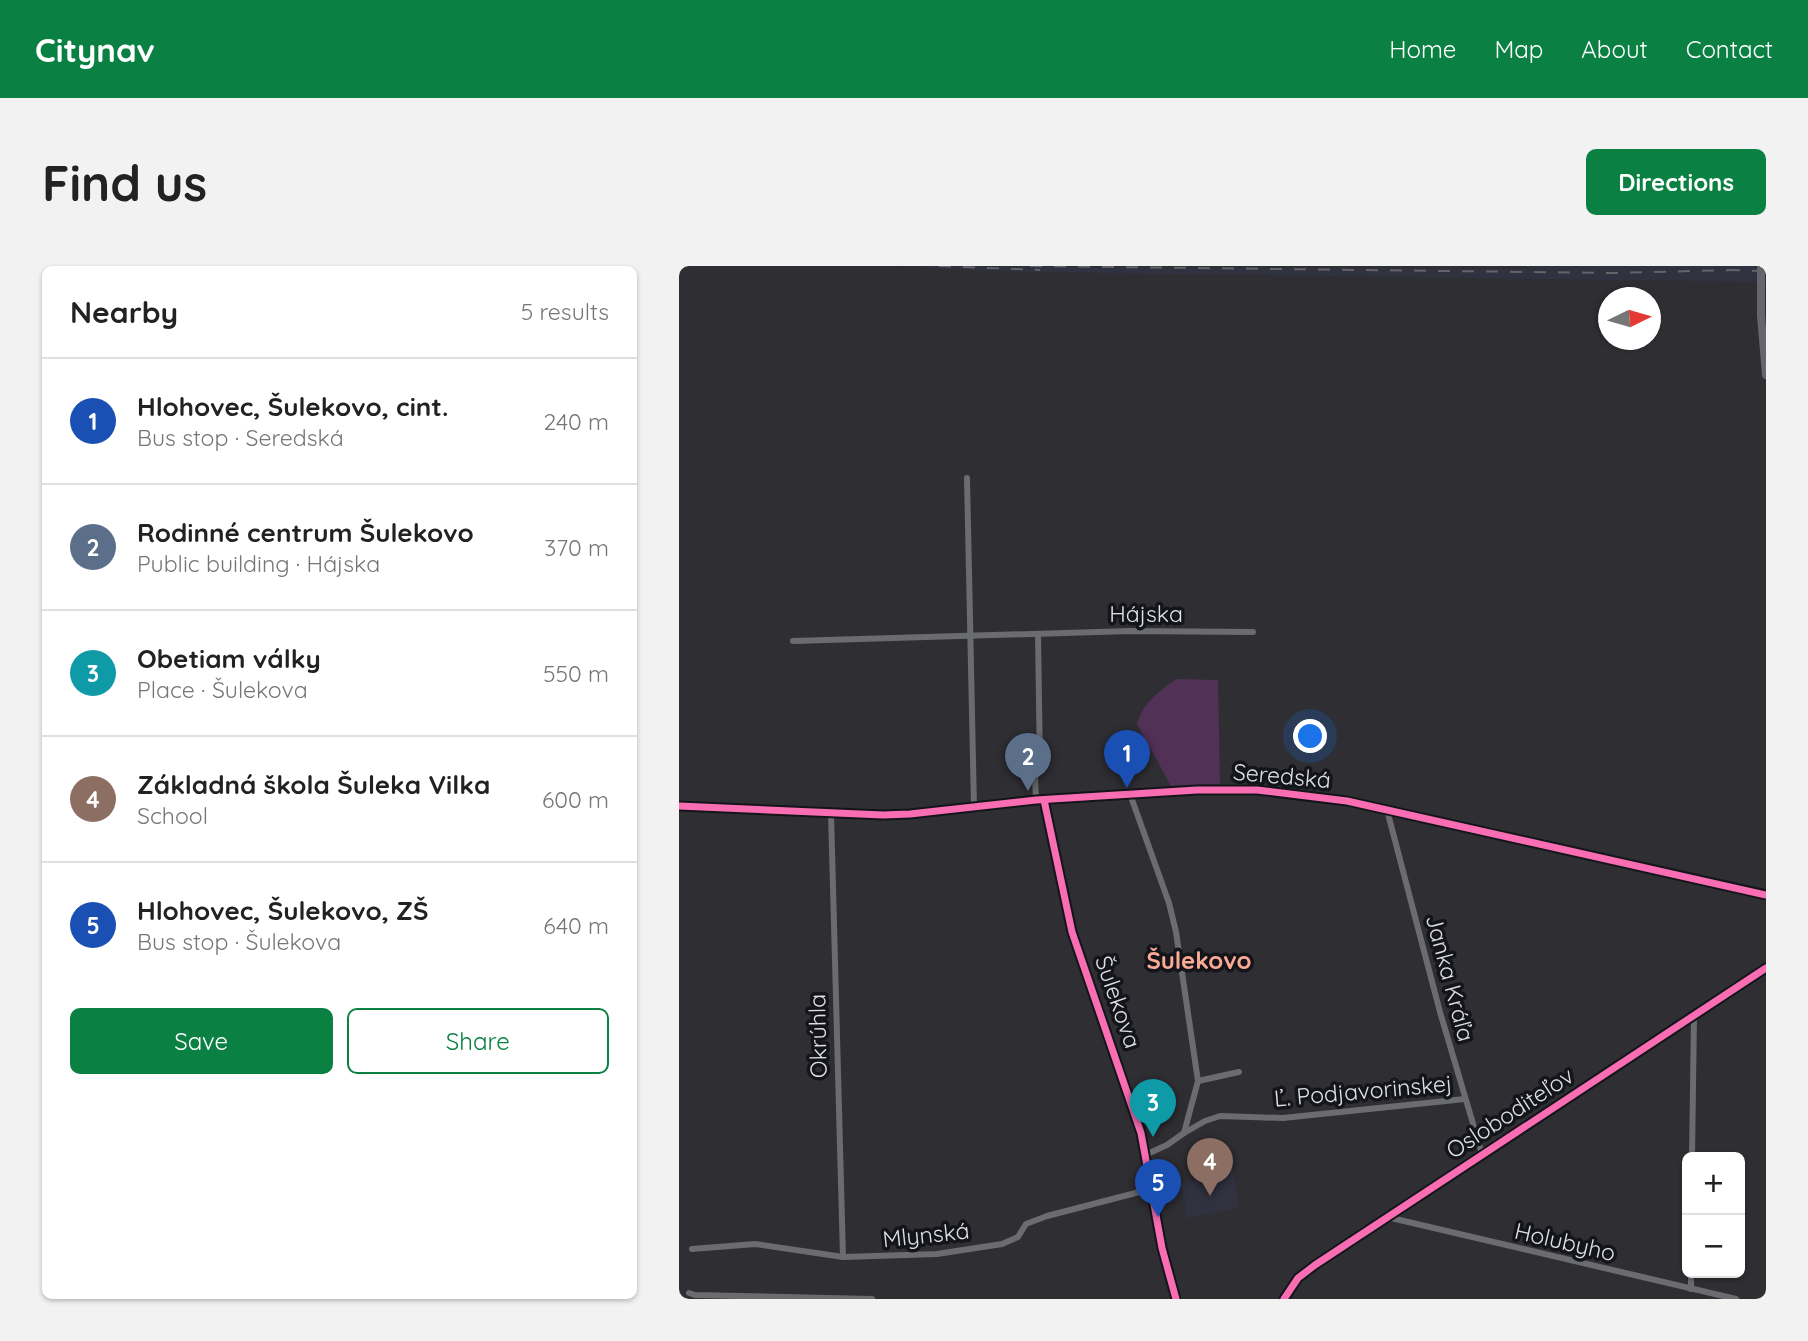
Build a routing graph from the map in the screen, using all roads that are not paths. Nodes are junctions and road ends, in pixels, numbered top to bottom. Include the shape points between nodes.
1 (1761, 266) edge
2 (1766, 375) edge
3 (967, 478) dead end
4 (1253, 632) dead end
5 (1038, 634) junction
6 (970, 636) junction
7 (793, 641) dead end
8 (1130, 794) junction
9 (1040, 800) junction
10 (679, 806) edge
11 (974, 807) junction
12 (1387, 810) junction
13 (831, 813) junction
14 (1766, 895) edge
15 (1766, 968) edge
16 (1694, 1016) junction
17 (1239, 1072) dead end
18 (1198, 1081) junction
19 (1465, 1099) junction
20 (1184, 1133) junction
21 (1692, 1152) edge
22 (1482, 1154) junction
23 (1145, 1155) junction
24 (1151, 1189) junction
25 (1387, 1217) junction
26 (692, 1249) dead end
27 (843, 1257) junction
28 (1691, 1278) edge
29 (1691, 1289) junction
30 (689, 1293) dead end
31 (872, 1299) edge
32 (1177, 1299) edge
33 (1284, 1299) edge
34 (1736, 1299) edge

1 - 2 street
3 - 6 street
4 - 5 street, Hájska
5 - 6 street, Hájska
5 - 9 street via 1040,767 1035,778
6 - 7 street, Hájska
6 - 11 street
8 - 9 street, Seredská
8 - 12 street, Seredská via 1257,790
8 - 18 street via 1176,932
9 - 11 street, Seredská
9 - 23 street, Šulekova via 1072,932 1122,1073
10 - 13 street, Seredská
11 - 13 street, Seredská via 910,814
12 - 14 street, Seredská
12 - 19 street, Janka Kráľa
13 - 27 street, Okrúhla
15 - 16 street, Osloboditeľov
16 - 21 street
16 - 22 street, Osloboditeľov
17 - 18 street
18 - 20 street
19 - 20 street, Ľ. Podjavorinskej via 1283,1118 1220,1116
19 - 22 street, Janka Kráľa
20 - 23 street, Ľ. Podjavorinskej
22 - 25 street, Osloboditeľov
23 - 24 street, Šulekova
24 - 27 street, Mlynská via 1047,1216 1026,1224 1019,1237 1003,1244 937,1254
24 - 32 street, Šulekova
25 - 29 street, Holubyho
25 - 33 street, Osloboditeľov via 1298,1278
26 - 27 street, Mlynská via 755,1244
28 - 29 street
29 - 34 street, Holubyho
30 - 31 street

